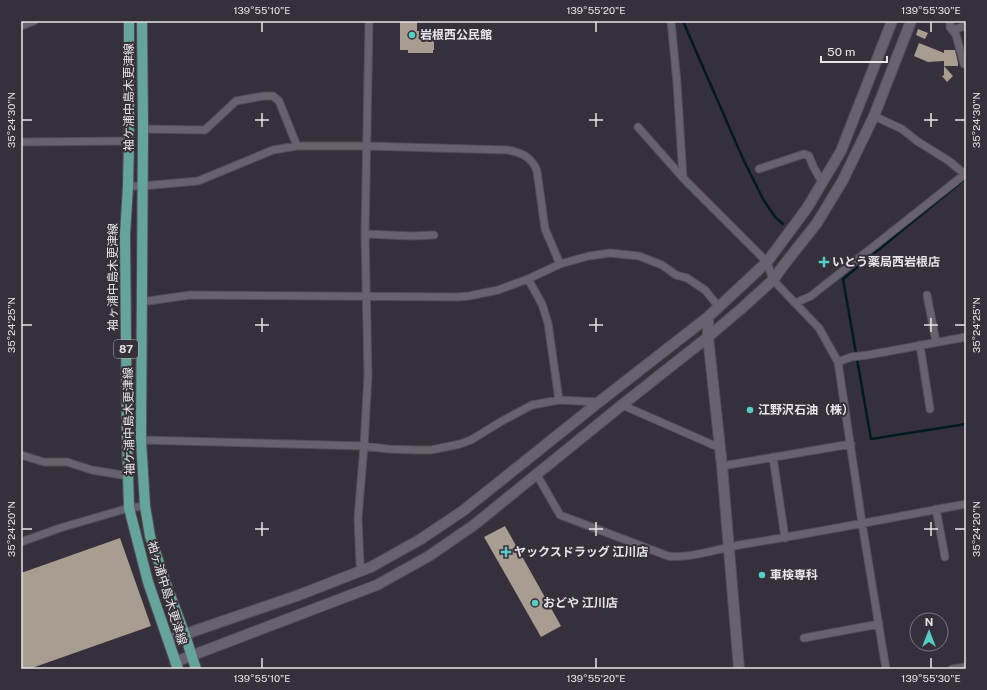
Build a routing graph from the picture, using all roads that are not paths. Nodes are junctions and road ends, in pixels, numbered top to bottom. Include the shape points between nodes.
1 (34, 21) edge
2 (129, 21) edge
3 (142, 21) edge
4 (369, 21) edge
5 (671, 21) edge
6 (892, 21) edge
7 (910, 21) edge
8 (950, 24) edge
9 (21, 26) edge
10 (966, 26) edge
11 (964, 64) dead end
12 (874, 116) junction
13 (638, 127) dead end
14 (143, 129) junction
15 (129, 141) junction
16 (21, 142) edge
17 (297, 146) junction
18 (367, 146) junction
19 (759, 169) dead end
20 (966, 173) edge
21 (684, 178) junction
22 (822, 182) junction
23 (128, 186) junction
24 (142, 186) junction
25 (365, 234) junction
26 (434, 235) dead end
27 (767, 262) junction
28 (560, 264) junction
29 (528, 279) junction
30 (773, 280) junction
31 (927, 295) dead end
32 (366, 296) junction
33 (141, 302) junction
34 (795, 303) junction
35 (719, 307) junction
36 (708, 317) junction
37 (708, 337) junction
38 (966, 337) edge
39 (936, 342) junction
40 (920, 345) junction
41 (838, 362) junction
42 (559, 400) junction
43 (598, 402) junction
44 (622, 405) junction
45 (930, 409) dead end
46 (141, 440) junction
47 (851, 444) junction
48 (364, 446) junction
49 (720, 448) junction
50 (21, 455) edge
51 (772, 457) junction
52 (722, 466) junction
53 (537, 475) junction
54 (128, 476) junction
55 (966, 504) edge
56 (145, 506) junction
57 (129, 508) junction
58 (936, 510) junction
59 (862, 523) junction
60 (786, 538) junction
61 (21, 542) edge
62 (728, 547) junction
63 (945, 557) dead end
64 (363, 570) junction
65 (879, 624) junction
66 (185, 635) junction
67 (804, 638) dead end
68 (168, 640) junction
69 (192, 656) junction
70 (177, 665) edge
71 (966, 667) edge
72 (196, 669) edge
73 (739, 669) edge
74 (886, 669) edge
75 (952, 669) edge

1 - 9 street
2 - 15 main road, 袖ヶ浦中島木更津線 / 87
3 - 14 main road, 袖ケ浦中島木更津線 / 87
4 - 18 street
5 - 21 street
6 - 22 street via 841,151
7 - 12 street
8 - 10 street via 954,29
8 - 11 street via 956,34
12 - 20 street via 902,129
12 - 30 street via 843,180 817,223
13 - 21 street
14 - 17 street via 205,130 236,101 273,96 279,101
14 - 24 main road, 袖ケ浦中島木更津線 / 87
15 - 16 street
15 - 23 main road, 袖ヶ浦中島木更津線 / 87
17 - 18 street
17 - 24 street via 273,150 198,181
18 - 25 street
18 - 28 street via 507,150 524,155 537,171 545,229
19 - 22 street via 804,154 809,156
20 - 34 street via 810,296
21 - 27 street
22 - 27 street via 807,208
23 - 24 street
23 - 54 main road, 袖ヶ浦中島木更津線 / 87 via 125,243
24 - 33 main road, 袖ケ浦中島木更津線 / 87
25 - 26 street
25 - 32 street
27 - 30 street
27 - 35 street
28 - 29 street
28 - 35 street via 610,253 639,256 687,278 705,290
29 - 32 street via 498,290 469,296
29 - 42 street via 542,304 548,323
30 - 34 street
30 - 37 street
31 - 39 street
32 - 33 street via 190,295
32 - 48 street via 368,375
33 - 46 main road, 袖ケ浦中島木更津線 / 87
34 - 41 street via 819,328
35 - 36 street
36 - 37 street
36 - 43 street
37 - 44 street
37 - 49 street
38 - 39 street
39 - 40 street
40 - 41 street via 851,357
40 - 45 street
41 - 47 street
42 - 43 street
42 - 48 street via 532,405 460,444 431,450
43 - 64 street via 464,510 421,539
44 - 49 street
44 - 53 street
46 - 48 street
46 - 56 main road, 袖ケ浦中島木更津線 / 87
47 - 51 street
47 - 59 street
48 - 64 street via 358,518 360,564
49 - 52 street
50 - 54 street via 44,462 67,462 92,470
51 - 52 street
51 - 60 street
52 - 62 street
53 - 62 street via 560,515 668,556 685,556
53 - 69 street via 474,525 429,556 377,586
54 - 57 main road, 袖ヶ浦中島木更津線 / 87
55 - 58 street
56 - 57 street
56 - 66 main road, 袖ケ浦中島木更津線 / 87 via 150,536
57 - 61 street
57 - 68 main road, 袖ヶ浦中島木更津線 / 87 via 148,582
58 - 59 street
58 - 63 street
59 - 60 street
59 - 65 street
60 - 62 street
62 - 73 street
64 - 66 street
65 - 67 street
65 - 74 street
66 - 68 street
66 - 69 main road, 袖ケ浦中島木更津線 / 87
68 - 70 main road, 袖ヶ浦中島木更津線 / 87
69 - 70 street
69 - 72 main road, 袖ケ浦中島木更津線 / 87
71 - 75 street

